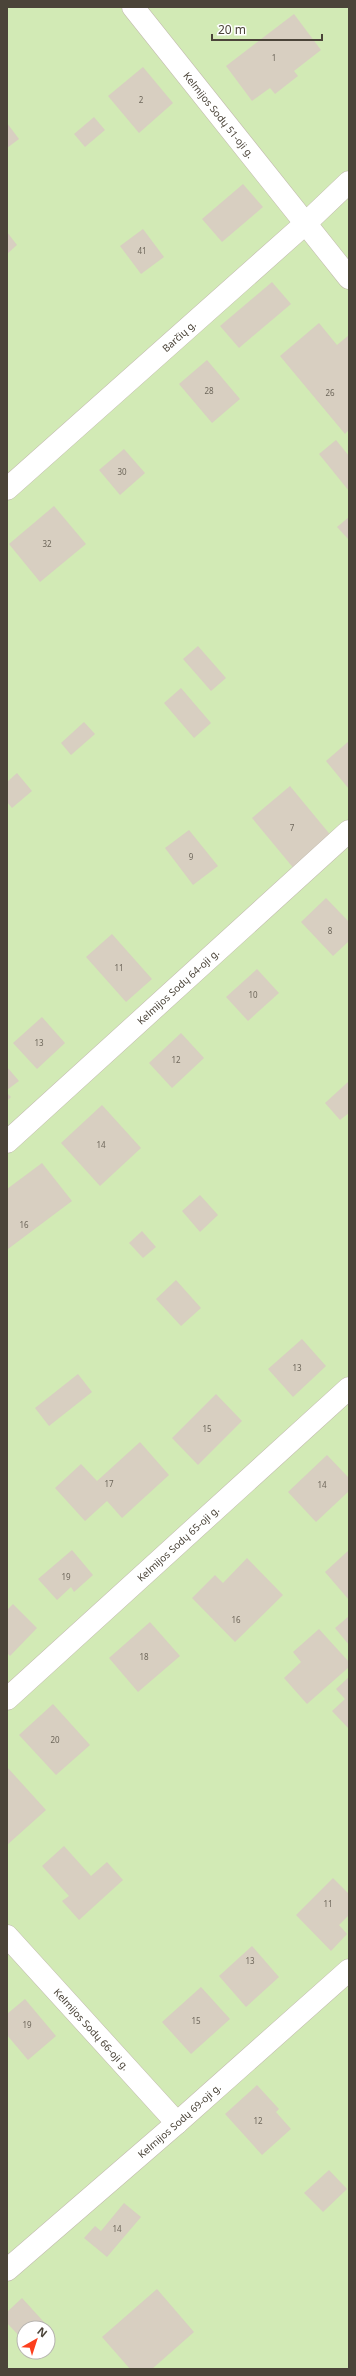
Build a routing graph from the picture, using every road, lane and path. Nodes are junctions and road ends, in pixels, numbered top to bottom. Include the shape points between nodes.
1 (133, 7) edge
2 (349, 182) edge
3 (306, 223) junction
4 (349, 278) edge
5 (7, 489) edge
6 (349, 831) edge
7 (7, 1142) edge
8 (349, 1388) edge
9 (7, 1700) edge
10 (7, 1936) edge
11 (349, 1970) edge
12 (177, 2123) junction
13 (7, 2270) edge

1 - 3 street, Kelmijos Sodų 51-oji g.
2 - 3 street, Barčių g.
3 - 4 street, Kelmijos Sodų 51-oji g.
3 - 5 street, Barčių g.
6 - 7 street, Kelmijos Sodų 64-oji g.
8 - 9 street, Kelmijos Sodų 65-oji g.
10 - 12 street, Kelmijos Sodų 66-oji g.
11 - 12 street, Kelmijos Sodų 69-oji g.
12 - 13 street, Kelmijos Sodų 69-oji g.

